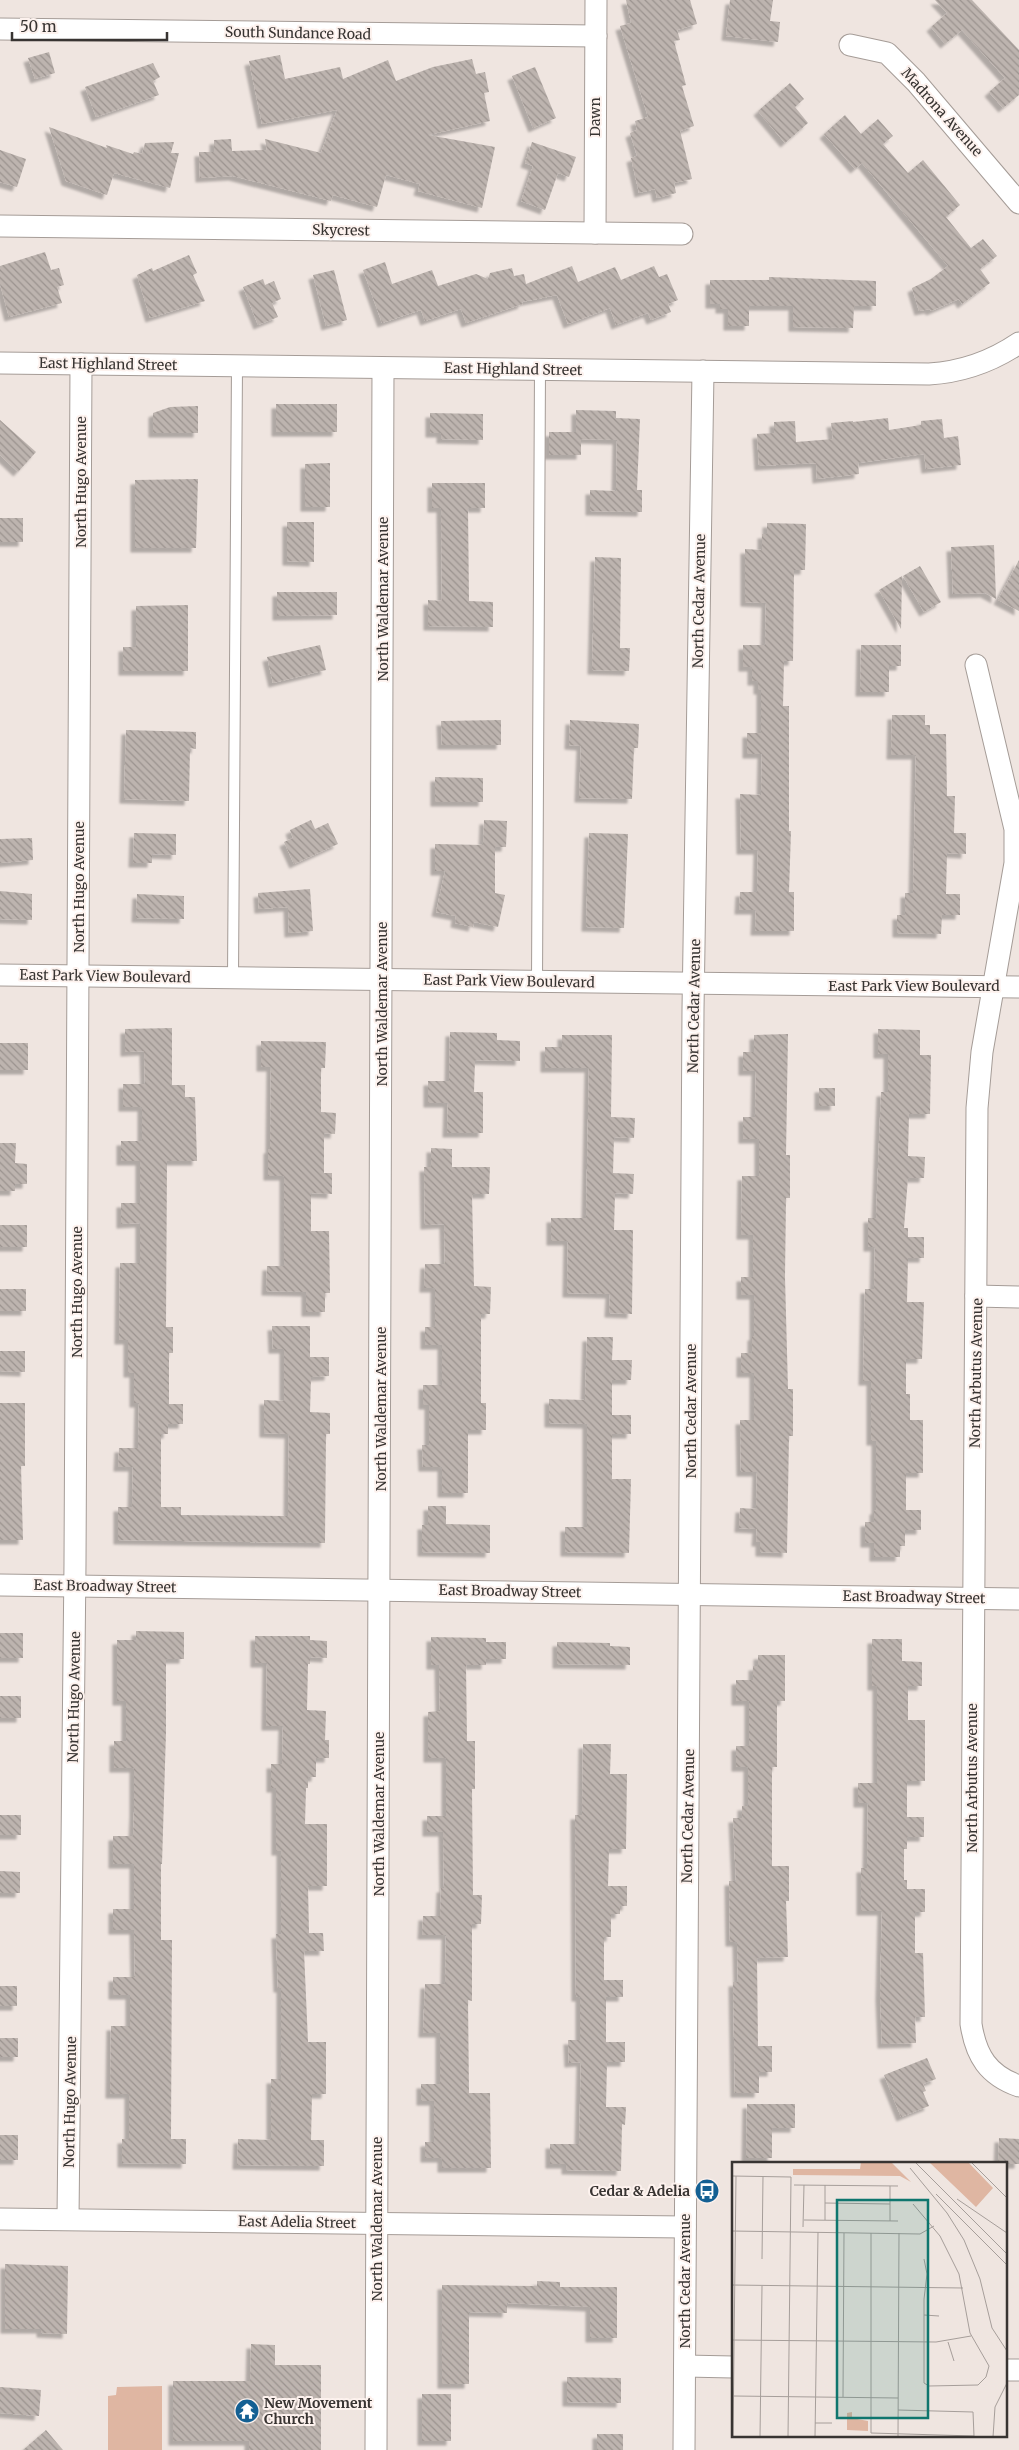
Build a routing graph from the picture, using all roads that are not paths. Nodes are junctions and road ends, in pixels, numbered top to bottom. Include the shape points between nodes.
1 (596, 0) edge
2 (0, 29) edge
3 (596, 36) junction
4 (850, 45) dead end
5 (1019, 203) edge
6 (0, 226) edge
7 (595, 233) junction
8 (682, 234) dead end
9 (1019, 343) edge
10 (0, 363) edge
11 (81, 364) junction
12 (237, 366) junction
13 (383, 368) junction
14 (540, 369) junction
15 (703, 371) junction
16 (976, 665) dead end
17 (0, 975) edge
18 (79, 975) junction
19 (233, 978) junction
20 (382, 980) junction
21 (537, 982) junction
22 (694, 984) junction
23 (995, 986) junction
24 (1019, 987) edge
25 (976, 1296) junction
26 (1019, 1297) edge
27 (0, 1585) edge
28 (75, 1586) junction
29 (380, 1590) junction
30 (690, 1594) junction
31 (973, 1598) junction
32 (1019, 1599) edge
33 (1010, 2083) edge
34 (0, 2218) edge
35 (68, 2219) junction
36 (377, 2223) junction
37 (685, 2227) junction
38 (685, 2366) junction
39 (732, 2367) edge
40 (1006, 2370) edge
41 (1019, 2370) edge
42 (376, 2450) edge
43 (684, 2450) edge

1 - 3 street, Dawn
2 - 3 street, South Sundance Road
3 - 7 street, Dawn
4 - 5 street, Madrona Avenue via 887,53 916,82
6 - 7 street, Skycrest
7 - 8 street, Skycrest
9 - 15 street, East Highland Street via 982,363 954,372
10 - 11 street, East Highland Street
11 - 12 street, East Highland Street
11 - 18 street, North Hugo Avenue
12 - 13 street, East Highland Street
12 - 19 lane
13 - 14 street, East Highland Street
13 - 20 street, North Waldemar Avenue
14 - 15 street, East Highland Street
14 - 21 lane
15 - 22 street, North Cedar Avenue
16 - 23 street, North Arbutus Avenue via 1016,829 1015,863
17 - 18 street, East Park View Boulevard
18 - 19 street, East Park View Boulevard
18 - 28 street, North Hugo Avenue
19 - 20 street, East Park View Boulevard
20 - 21 street, East Park View Boulevard
20 - 29 street, North Waldemar Avenue
21 - 22 street, East Park View Boulevard
22 - 23 street, East Park View Boulevard
22 - 30 street, North Cedar Avenue
23 - 24 street, East Park View Boulevard
23 - 25 street, North Arbutus Avenue via 982,1052 978,1108
25 - 26 street
25 - 31 street, North Arbutus Avenue
27 - 28 street, East Broadway Street
28 - 29 street, East Broadway Street
28 - 35 street, North Hugo Avenue
29 - 30 street, East Broadway Street
29 - 36 street, North Waldemar Avenue
30 - 31 street, East Broadway Street
30 - 37 street, North Cedar Avenue
31 - 32 street, East Broadway Street
31 - 33 street, North Arbutus Avenue via 971,2024 978,2054
34 - 35 street, East Adelia Street
35 - 36 street, East Adelia Street
36 - 37 street, East Adelia Street
36 - 42 street, North Waldemar Avenue
37 - 38 street, North Cedar Avenue
38 - 39 street
38 - 43 street, North Cedar Avenue
40 - 41 street

